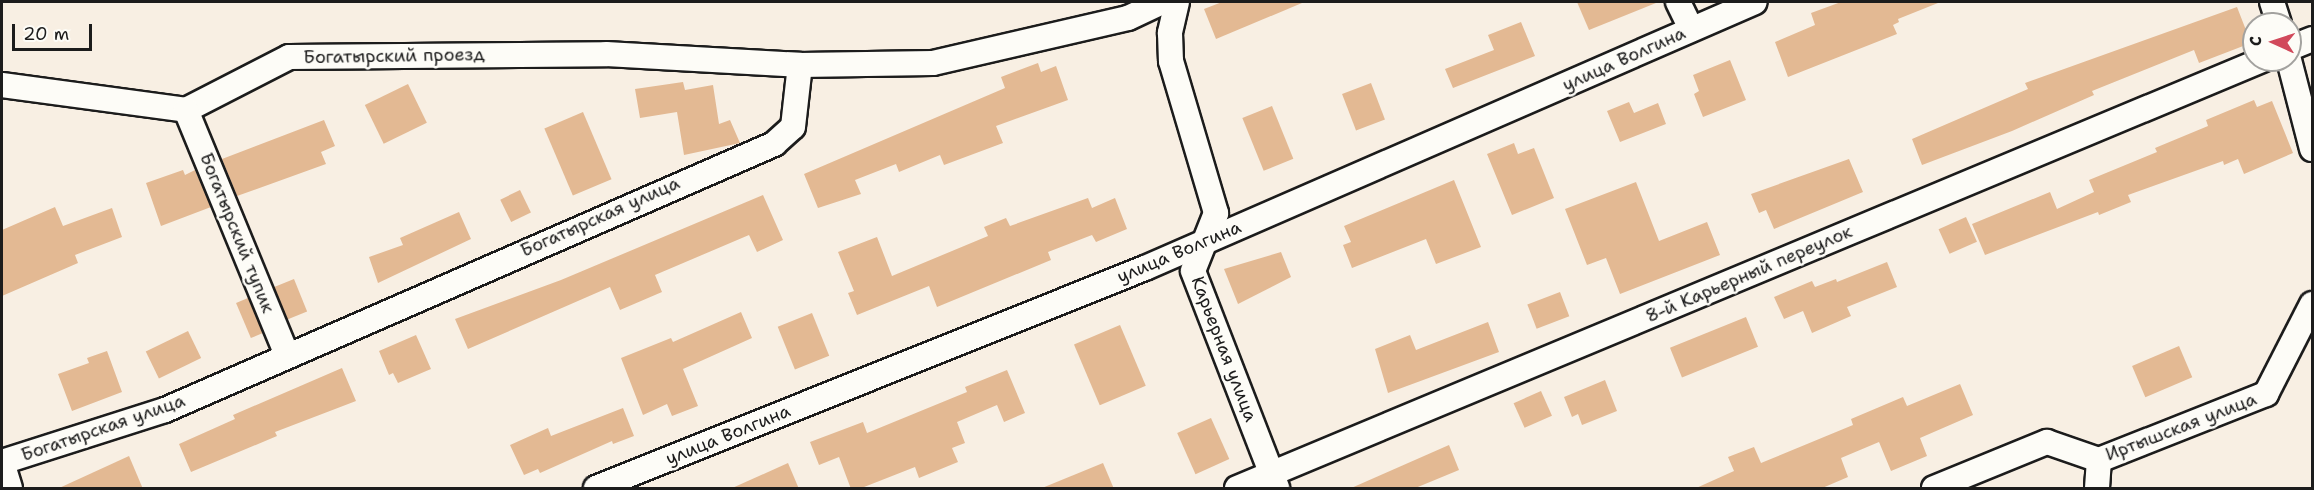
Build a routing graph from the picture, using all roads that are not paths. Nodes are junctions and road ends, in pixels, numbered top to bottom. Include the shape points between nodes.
1 (1162, 2) edge
2 (1177, 2) edge
3 (1678, 2) edge
4 (1755, 2) edge
5 (1691, 29) junction
6 (800, 65) junction
7 (2242, 69) edge
8 (2292, 72) edge
9 (2, 85) edge
10 (186, 110) junction
11 (2313, 149) edge
12 (1205, 240) junction
13 (2313, 304) edge
14 (287, 355) junction
15 (2099, 460) junction
16 (2, 462) edge
17 (1275, 481) edge
18 (10, 489) edge
19 (596, 489) edge
20 (1237, 489) edge
21 (1934, 489) edge
22 (2097, 489) edge

1 - 6 street via 1128,18 933,63
2 - 12 street, Карьерная улица via 1170,33 1171,61 1216,213
3 - 5 street
4 - 5 street, улица Волгина
5 - 12 street, улица Волгина
6 - 10 street, Богатырский проезд via 606,54 289,57
6 - 14 street, Богатырская улица via 793,127 774,144
7 - 17 street, 8-й Карьерный переулок
8 - 11 street
9 - 10 street
10 - 14 street, Богатырский тупик
12 - 17 street, Карьерная улица via 1193,271
12 - 19 street, улица Волгина
13 - 15 street, Иртышская улица via 2266,394
14 - 16 street, Богатырская улица via 165,410
15 - 21 street, Иртышская улица via 2047,442
15 - 22 street
16 - 18 street
17 - 20 street, 8-й Карьерный переулок

